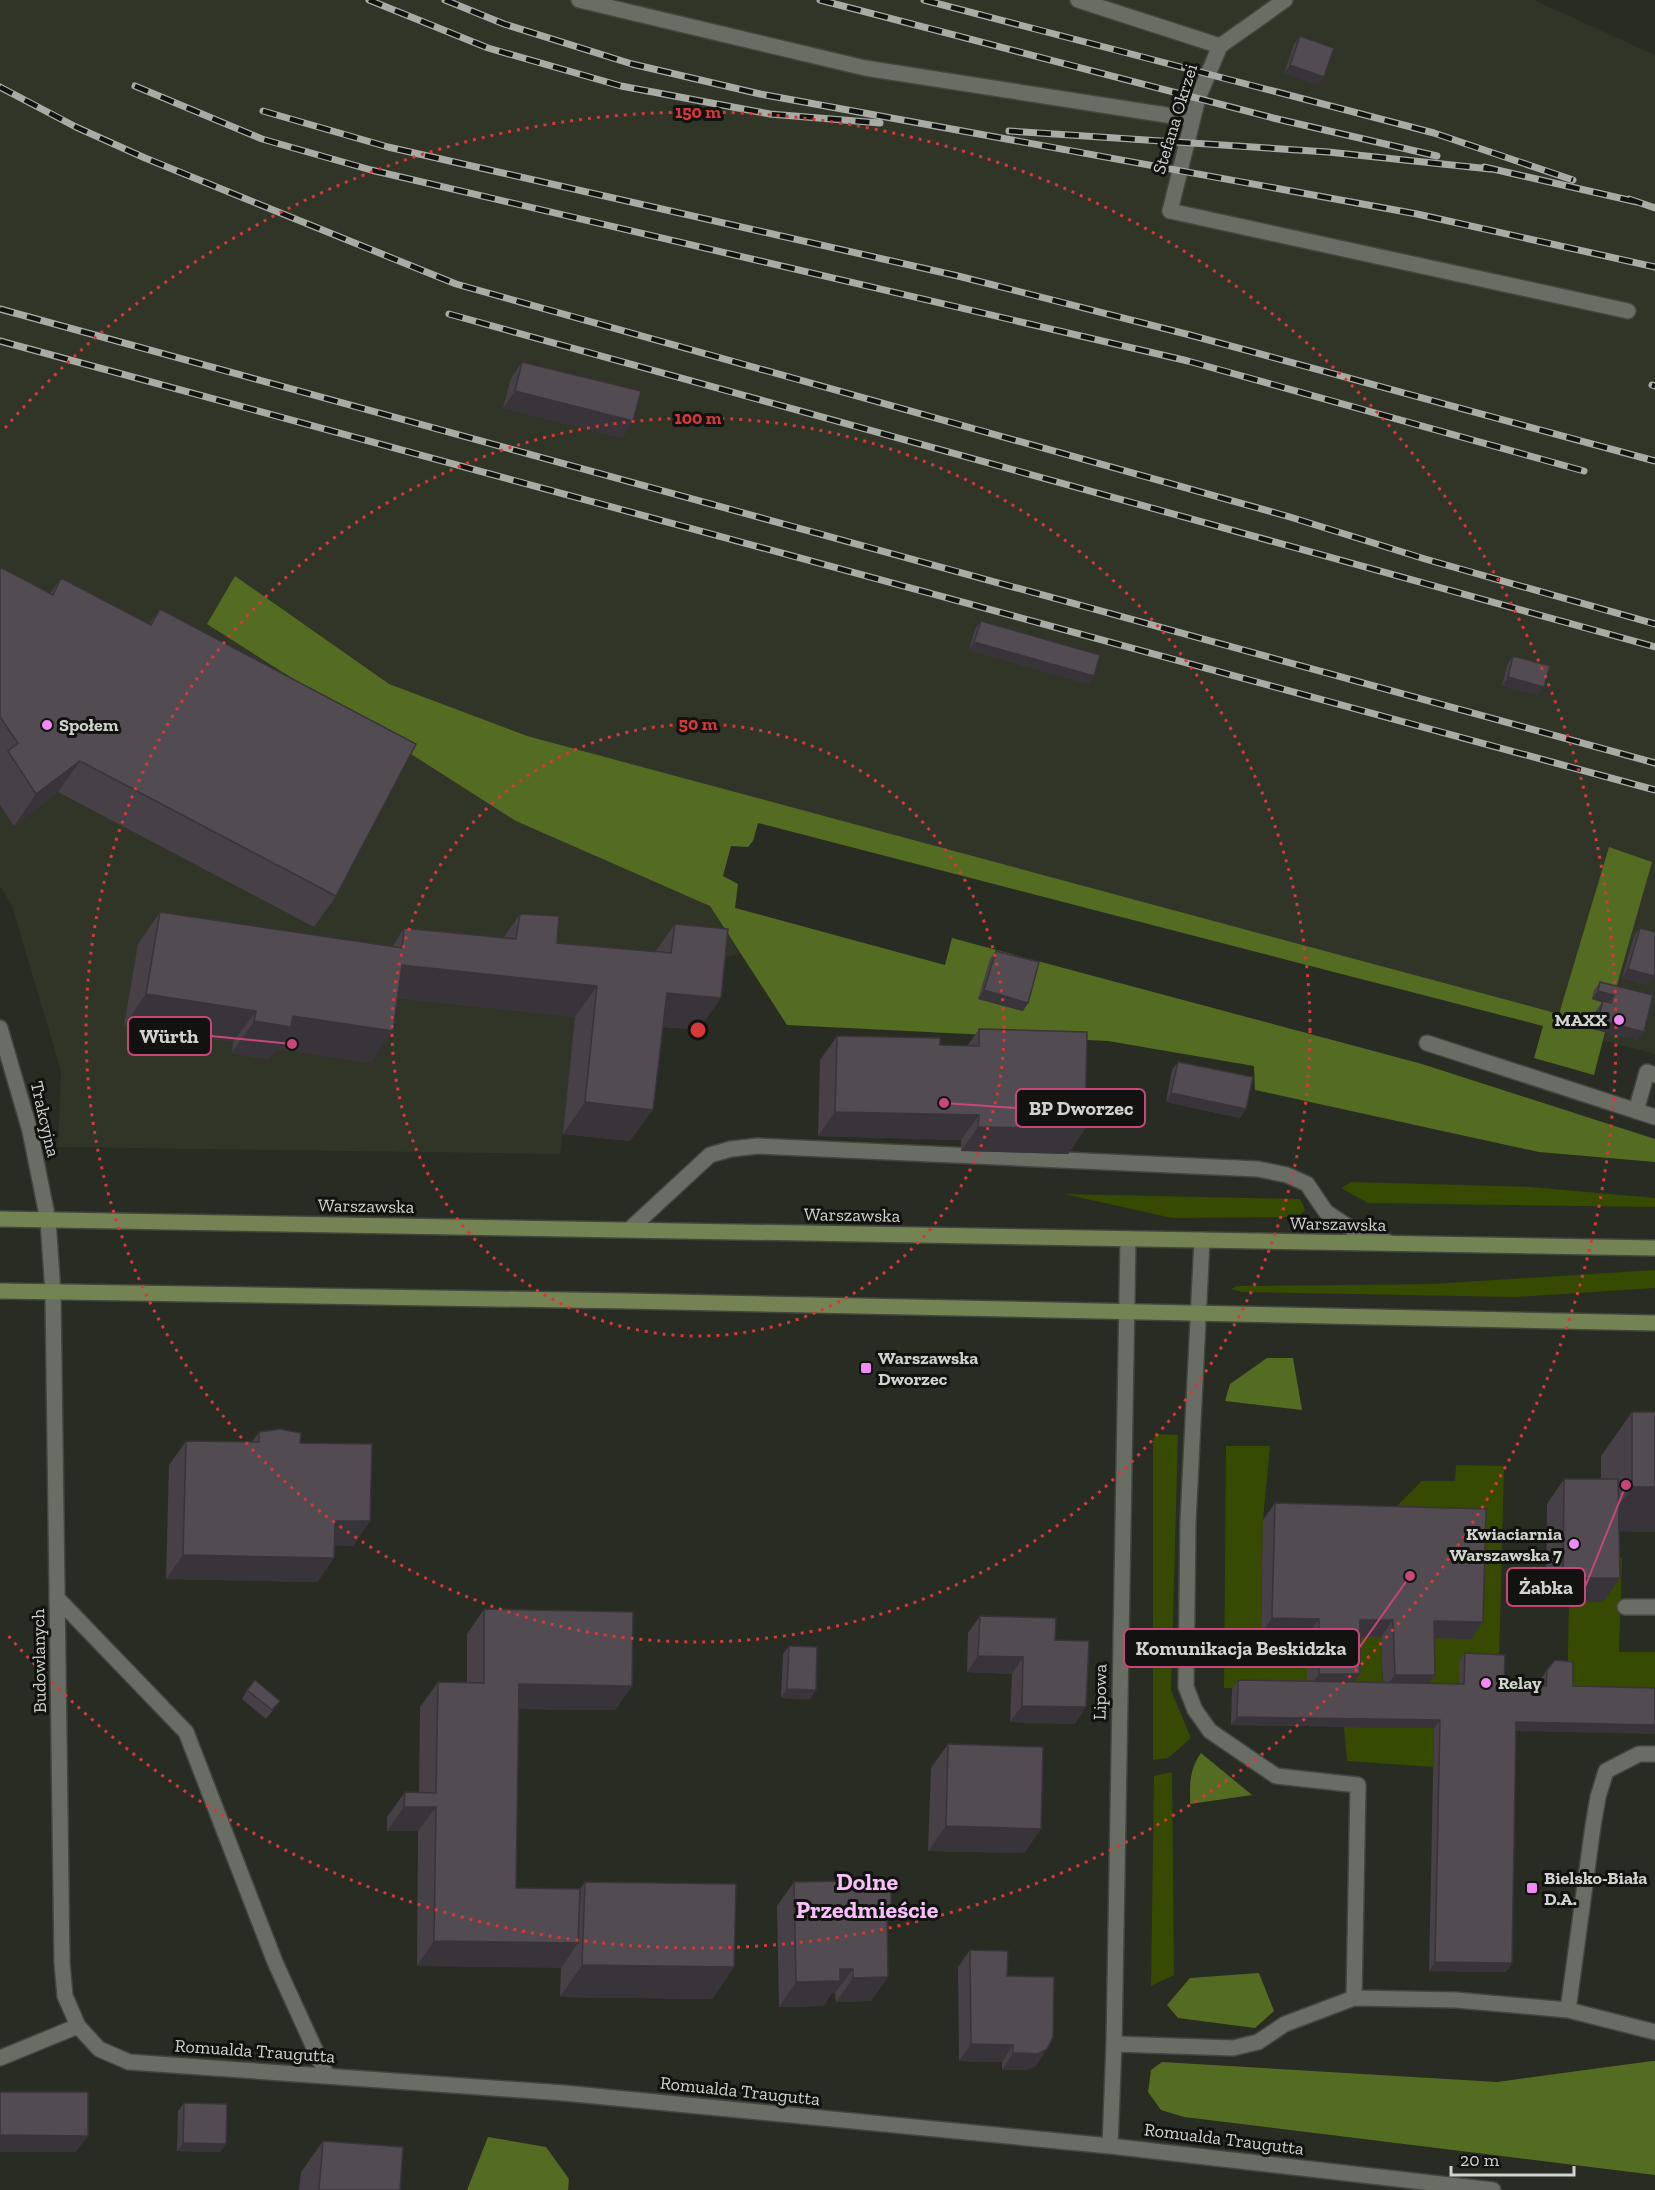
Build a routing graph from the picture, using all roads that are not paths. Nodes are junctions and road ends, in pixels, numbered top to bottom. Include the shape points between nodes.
1 (579, 0) edge
2 (1078, 0) edge
3 (1285, 0) edge
4 (1220, 46) junction
5 (1192, 119) junction
6 (1628, 311) dead end
7 (0, 1028) edge
8 (1427, 1043) dead end
9 (1655, 1075) edge
10 (1636, 1111) junction
11 (1655, 1117) edge
12 (0, 1219) edge
13 (48, 1220) junction
14 (630, 1229) junction
15 (1128, 1239) junction
16 (1202, 1240) junction
17 (1397, 1245) junction
18 (1655, 1248) edge
19 (0, 1292) edge
20 (52, 1293) junction
21 (1125, 1311) junction
22 (1198, 1314) junction
23 (1655, 1323) edge
24 (57, 1598) junction
25 (1625, 1607) dead end
26 (1655, 1607) edge
27 (1655, 1754) edge
28 (1354, 1998) junction
29 (1568, 2010) junction
30 (78, 2026) junction
31 (1655, 2032) edge
32 (1114, 2044) junction
33 (0, 2058) edge
34 (327, 2076) junction
35 (1110, 2146) junction
36 (1493, 2190) edge

1 - 5 street via 865,69
2 - 4 street
3 - 4 street, Stefana Okrzei
4 - 5 street, Stefana Okrzei
5 - 6 street, Stefana Okrzei via 1170,211
7 - 13 street, Trakcyjna via 30,1131
8 - 10 street
9 - 10 street via 1647,1072
10 - 11 street
12 - 13 main road, Warszawska
13 - 14 main road, Warszawska
13 - 20 street
14 - 15 main road, Warszawska
14 - 17 street via 710,1155 758,1146 1258,1169 1306,1184 1326,1212 1350,1228
15 - 16 main road, Warszawska
15 - 21 street, Lipowa
16 - 17 main road, Warszawska
16 - 22 street
17 - 18 main road, Warszawska
19 - 20 main road
20 - 21 main road
20 - 24 street, Budowlanych
21 - 22 main road
21 - 32 street, Lipowa
22 - 23 main road
22 - 28 street via 1188,1522 1186,1688 1210,1731 1276,1776 1358,1785
24 - 30 street, Budowlanych via 62,1963 65,1996
24 - 34 street via 186,1732 275,1962
25 - 26 street
27 - 29 street via 1639,1754 1606,1772 1593,1827
28 - 29 street via 1456,2000
28 - 32 street via 1285,2024 1258,2042 1233,2048
29 - 31 street
30 - 33 street
30 - 34 street, Romualda Traugutta via 99,2049 129,2062
32 - 35 street, Lipowa
34 - 35 street, Romualda Traugutta via 564,2093
35 - 36 street, Romualda Traugutta

